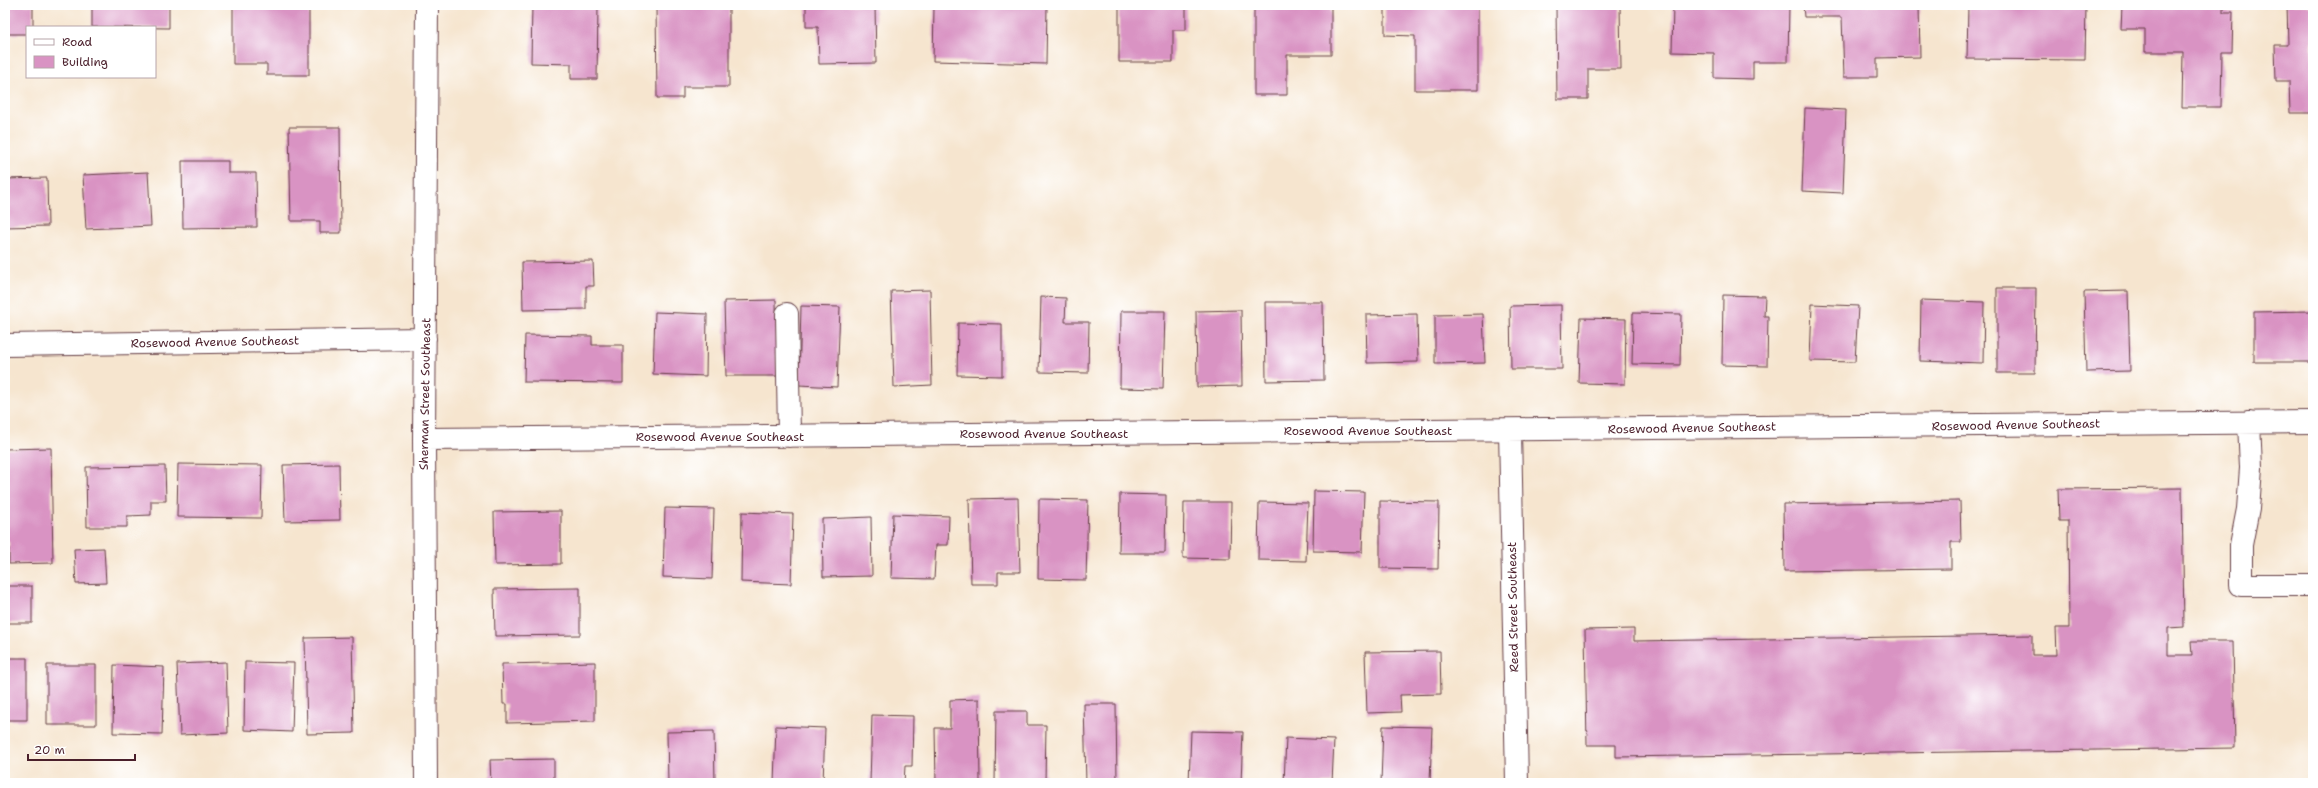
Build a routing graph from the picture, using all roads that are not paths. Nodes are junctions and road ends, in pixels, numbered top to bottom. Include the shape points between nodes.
1 (427, 5) edge
2 (787, 314) dead end
3 (425, 339) junction
4 (5, 344) edge
5 (2249, 422) junction
6 (2313, 422) edge
7 (1510, 430) junction
8 (789, 436) junction
9 (424, 439) junction
10 (2313, 585) edge
11 (426, 783) edge
12 (1517, 783) edge

1 - 3 street, Sherman Street Southeast
2 - 8 street
3 - 4 street, Rosewood Avenue Southeast
3 - 9 street, Sherman Street Southeast
5 - 6 street, Rosewood Avenue Southeast
5 - 7 street, Rosewood Avenue Southeast
5 - 10 street via 2251,468 2248,509 2241,546 2241,585
7 - 8 street, Rosewood Avenue Southeast
7 - 12 street, Reed Street Southeast
8 - 9 street, Rosewood Avenue Southeast
9 - 11 street, Sherman Street Southeast

